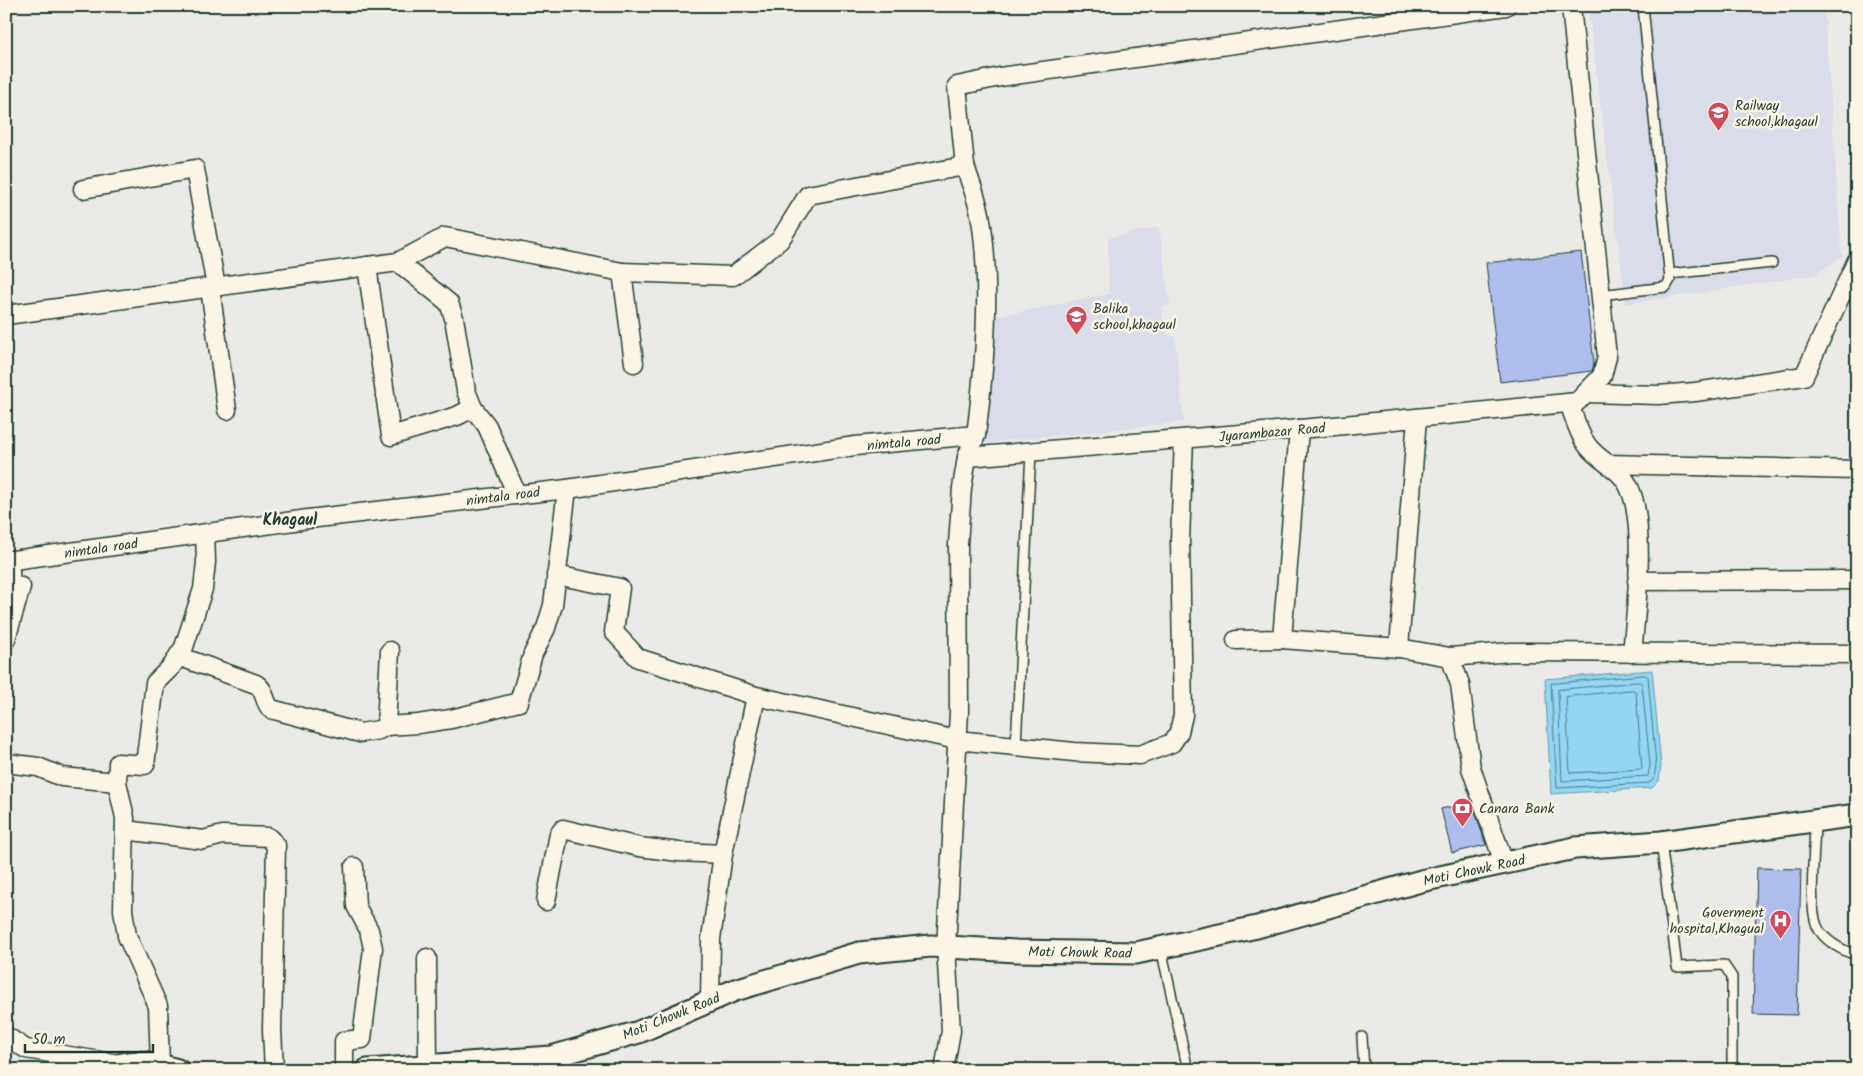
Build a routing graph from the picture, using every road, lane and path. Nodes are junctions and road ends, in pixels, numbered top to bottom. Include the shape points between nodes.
1 (1506, 6) edge
2 (1571, 6) edge
3 (1643, 6) edge
4 (965, 166) junction
5 (83, 189) dead end
6 (1857, 260) edge
7 (398, 262) junction
8 (1772, 262) dead end
9 (367, 266) junction
10 (622, 272) junction
11 (1670, 274) junction
12 (1851, 286) edge
13 (213, 288) junction
14 (1600, 295) junction
15 (6, 315) edge
16 (634, 363) dead end
17 (1577, 399) junction
18 (473, 408) junction
19 (227, 410) dead end
20 (1417, 418) junction
21 (1299, 429) junction
22 (976, 435) junction
23 (1184, 439) junction
24 (1031, 452) junction
25 (968, 457) junction
26 (1608, 464) junction
27 (1857, 470) edge
28 (567, 489) junction
29 (517, 495) junction
30 (205, 534) junction
31 (7, 561) edge
32 (556, 575) junction
33 (1857, 580) edge
34 (1637, 581) junction
35 (6, 639) edge
36 (1282, 639) junction
37 (1236, 640) dead end
38 (1399, 648) junction
39 (390, 651) dead end
40 (1632, 652) junction
41 (1857, 654) edge
42 (178, 656) junction
43 (1450, 656) junction
44 (756, 696) junction
45 (386, 726) junction
46 (957, 740) junction
47 (1016, 745) junction
48 (6, 763) edge
49 (117, 782) junction
50 (1857, 815) edge
51 (1815, 821) junction
52 (125, 830) junction
53 (1661, 842) junction
54 (723, 854) junction
55 (1504, 863) junction
56 (354, 866) dead end
57 (546, 901) dead end
58 (946, 947) junction
59 (1160, 948) junction
60 (1857, 955) edge
61 (427, 958) dead end
62 (710, 1001) junction
63 (6, 1036) edge
64 (1362, 1038) dead end
65 (428, 1065) junction
66 (113, 1067) edge
67 (169, 1067) edge
68 (274, 1070) edge
69 (344, 1070) edge
70 (367, 1070) edge
71 (944, 1070) edge
72 (1188, 1070) edge
73 (1364, 1070) edge
74 (1732, 1070) edge

1 - 4 street via 1000,76 957,86
2 - 14 street
3 - 11 lane
4 - 10 street via 808,195 780,240 733,276
4 - 22 street via 980,213 986,292 982,390
5 - 13 street via 195,169
6 - 12 street
7 - 9 street
7 - 10 street via 445,237
7 - 18 street via 449,303 466,390
8 - 11 lane
9 - 13 street
9 - 18 street via 391,436
10 - 16 street
11 - 14 lane via 1666,287
12 - 17 street, Jyarambazar Road via 1804,376 1695,392
13 - 15 street
13 - 19 street
14 - 17 street via 1607,357 1602,376
17 - 20 street, Jyarambazar Road
17 - 26 street via 1587,445
18 - 29 street via 487,426
20 - 21 street, Jyarambazar Road
20 - 38 street
21 - 23 street, Jyarambazar Road
21 - 36 street
22 - 25 street
22 - 28 street, nimtala road via 855,446
23 - 24 street, Jyarambazar Road
23 - 47 street via 1180,540 1184,678 1179,732 1172,743 1140,755
24 - 25 street, Jyarambazar Road
24 - 47 lane
25 - 46 street via 958,544
26 - 27 street
26 - 34 street via 1628,484 1638,516
28 - 29 street, nimtala road
28 - 32 street
29 - 30 street, nimtala road
30 - 31 street, nimtala road
30 - 42 street via 203,589
31 - 35 street via 11,583 21,587
32 - 44 street via 620,588 614,632 638,658
32 - 45 street via 553,604 533,654 519,702 451,719
33 - 34 street
34 - 40 street
36 - 37 street
36 - 38 street
38 - 43 street
39 - 45 street
40 - 41 street
40 - 43 street via 1511,652
42 - 45 street via 256,684 263,690 266,704 271,709 360,732
42 - 49 street via 155,683 145,765 118,763
43 - 55 street via 1460,684 1471,768
44 - 46 street
44 - 54 street
46 - 47 street
46 - 58 street
48 - 49 street via 38,767 62,777
49 - 52 street
50 - 51 street, Moti Chowk Road
51 - 53 street, Moti Chowk Road
51 - 60 lane via 1813,908 1817,926 1828,940
52 - 67 street via 123,910 128,936 158,1006
52 - 68 street via 203,840 223,835 268,836 273,840 276,845
53 - 55 street, Moti Chowk Road via 1575,848
53 - 74 lane via 1678,967 1724,965 1732,977
54 - 57 street via 639,847 563,830 559,834
54 - 62 street via 711,939
55 - 59 street, Moti Chowk Road via 1421,881 1257,927
56 - 69 street via 356,906 370,930 373,948 362,1039 344,1041
58 - 59 street, Moti Chowk Road via 1136,953
58 - 62 street, Moti Chowk Road via 859,953 735,990
58 - 71 street via 950,1031
59 - 72 lane
61 - 65 street
62 - 65 street, Moti Chowk Road via 639,1032 551,1057
63 - 66 street via 26,1049
64 - 73 lane
65 - 70 street, Moti Chowk Road
66 - 67 street via 145,1061

